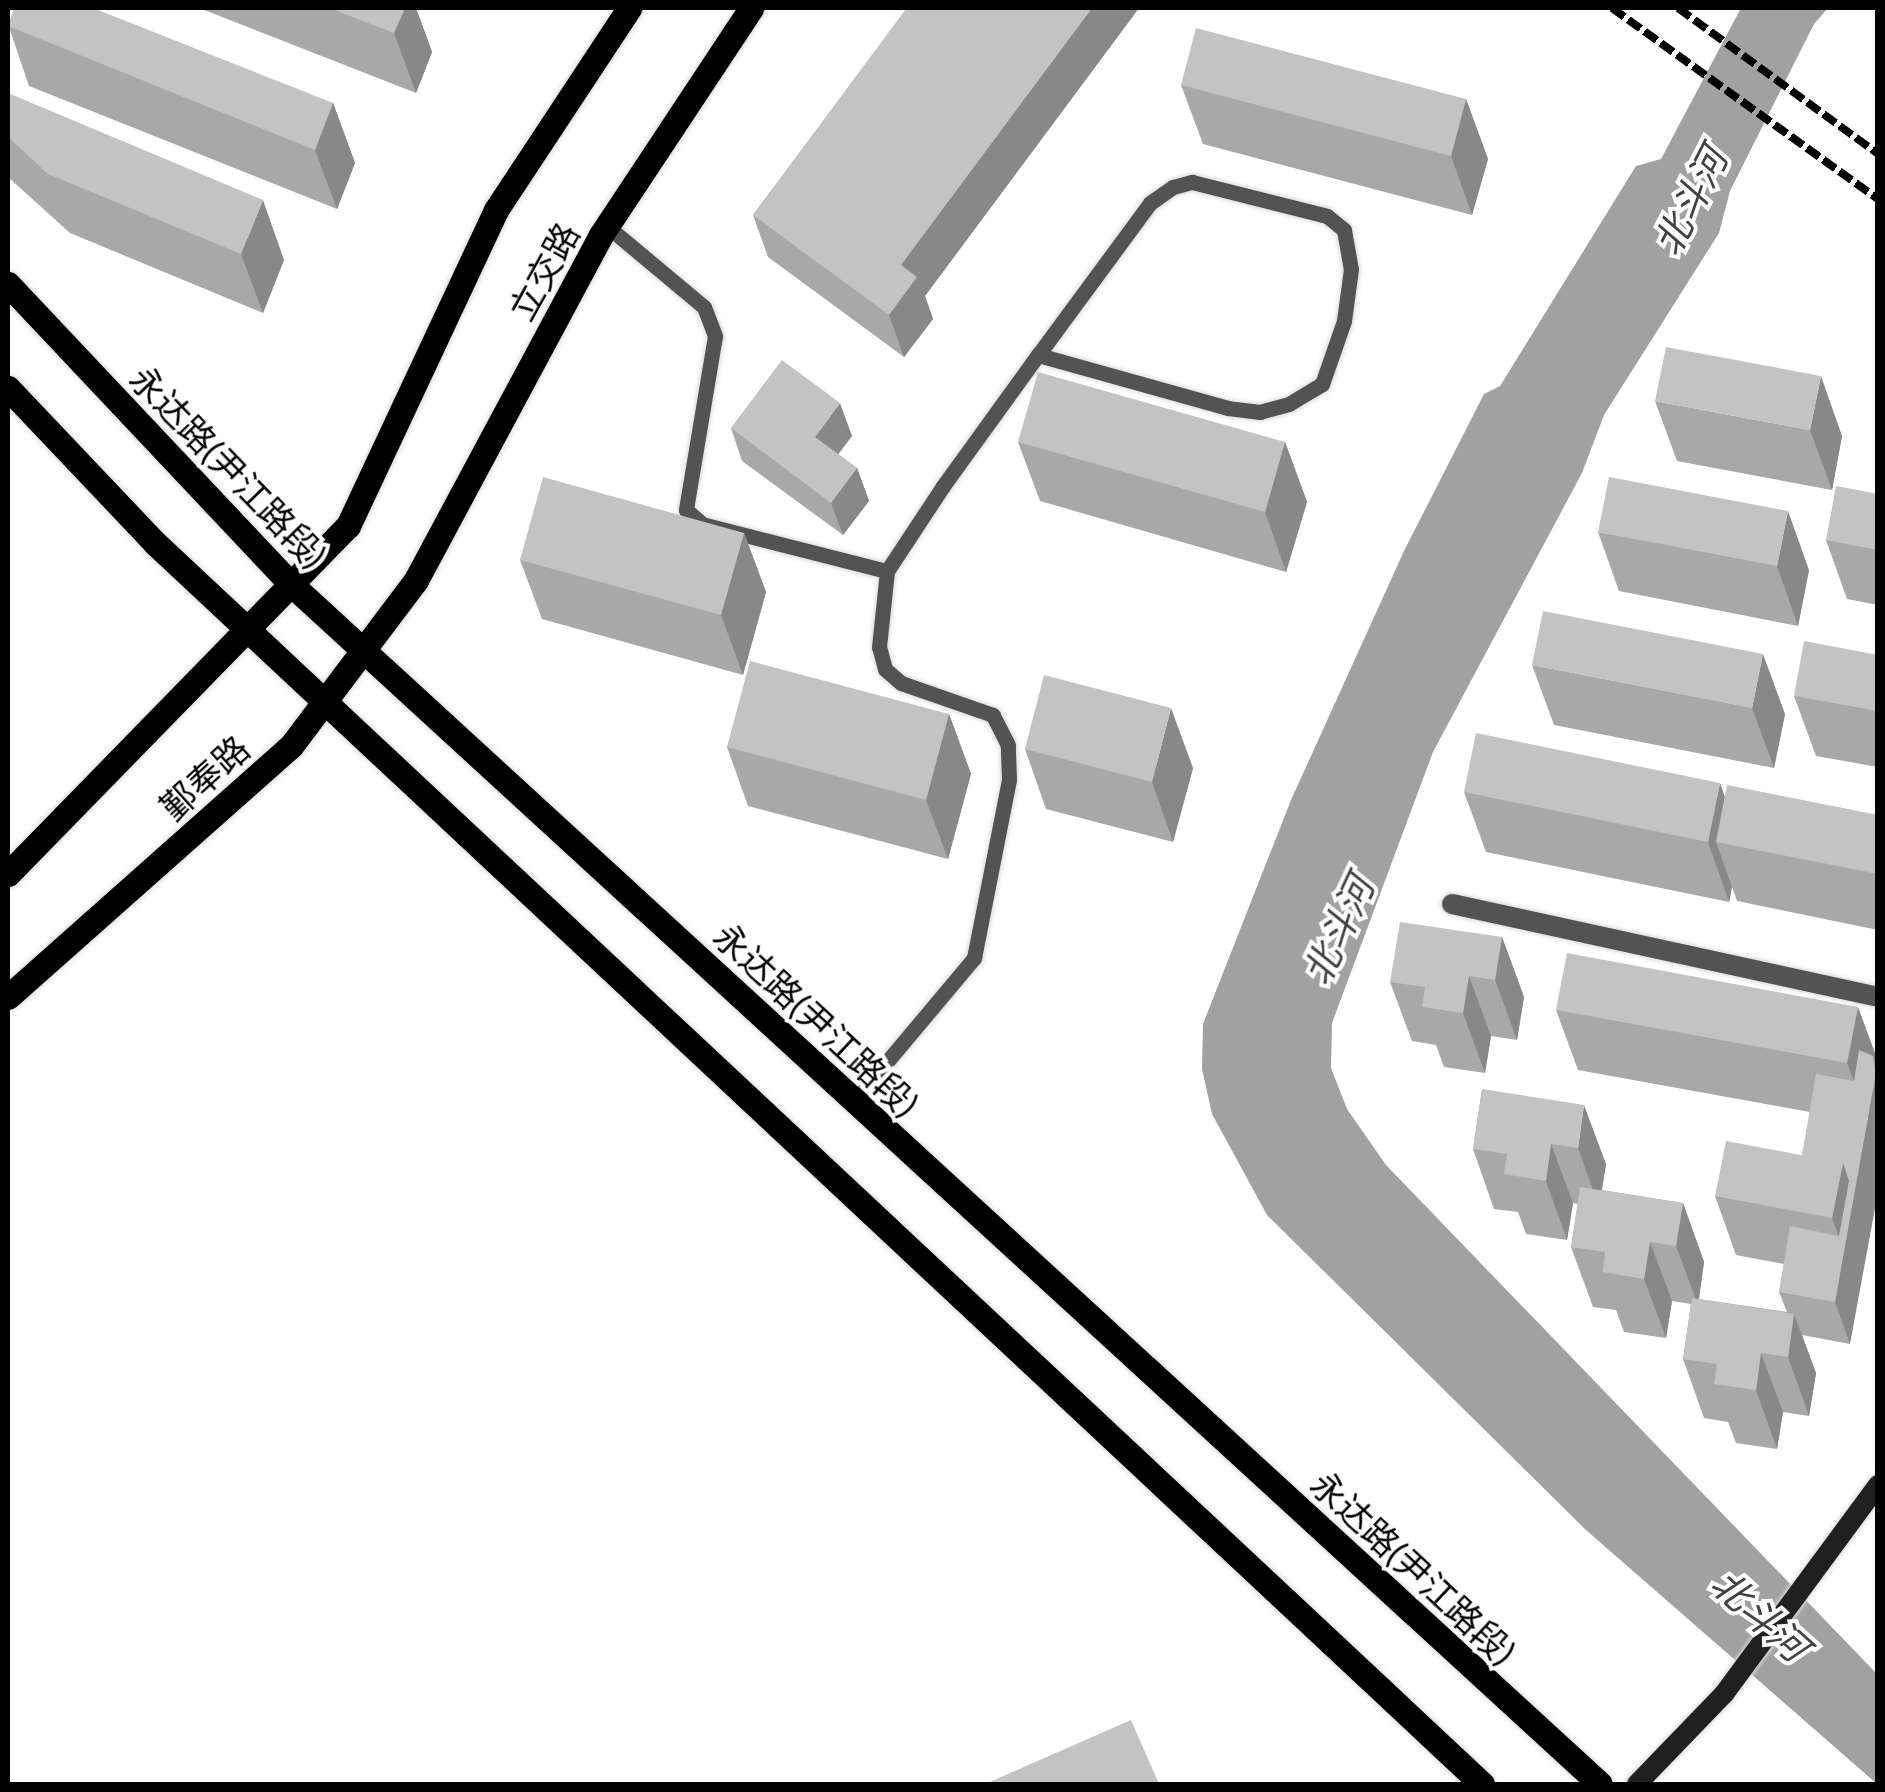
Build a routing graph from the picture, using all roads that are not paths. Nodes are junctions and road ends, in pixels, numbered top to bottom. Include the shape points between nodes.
1 (629, 8) edge
2 (751, 8) edge
3 (608, 226) junction
4 (8, 284) edge
5 (1038, 355) junction
6 (8, 388) edge
7 (348, 526) joint
8 (887, 571) junction
9 (416, 580) joint
10 (292, 586) junction
11 (250, 630) junction
12 (362, 651) junction
13 (326, 700) junction
14 (8, 874) edge
15 (1452, 904) dead end
16 (8, 996) edge
17 (1878, 997) edge
18 (854, 1101) junction
19 (1878, 1485) edge
20 (1482, 1784) edge
21 (1600, 1784) edge
22 (1637, 1784) edge

1 - 7 main road, 立交路 via 496,210
2 - 3 main road, 立交路
3 - 8 lane via 704,307 715,336 686,510 702,524
3 - 9 main road, 立交路
4 - 10 main road, 永达路(尹江路段)
5 - 5 lane via 1150,204 1173,187 1211,186 1327,216 1344,230 1351,269 1344,322 1322,384 1288,404 1260,412 1228,408
5 - 8 lane
6 - 11 main road via 155,543
7 - 10 main road, 鄞奉路
8 - 18 lane via 880,647 885,669 901,684 993,715 1008,745 1009,780 974,958
9 - 12 main road, 鄞奉路
10 - 11 main road, 鄞奉路
10 - 12 main road, 永达路(尹江路段)
11 - 13 main road
11 - 14 main road, 鄞奉路
12 - 13 main road, 鄞奉路
12 - 18 main road, 永达路(尹江路段)
13 - 16 main road, 鄞奉路 via 291,746
13 - 20 main road
15 - 17 street
18 - 21 main road, 永达路(尹江路段)
19 - 22 main road via 1724,1694

